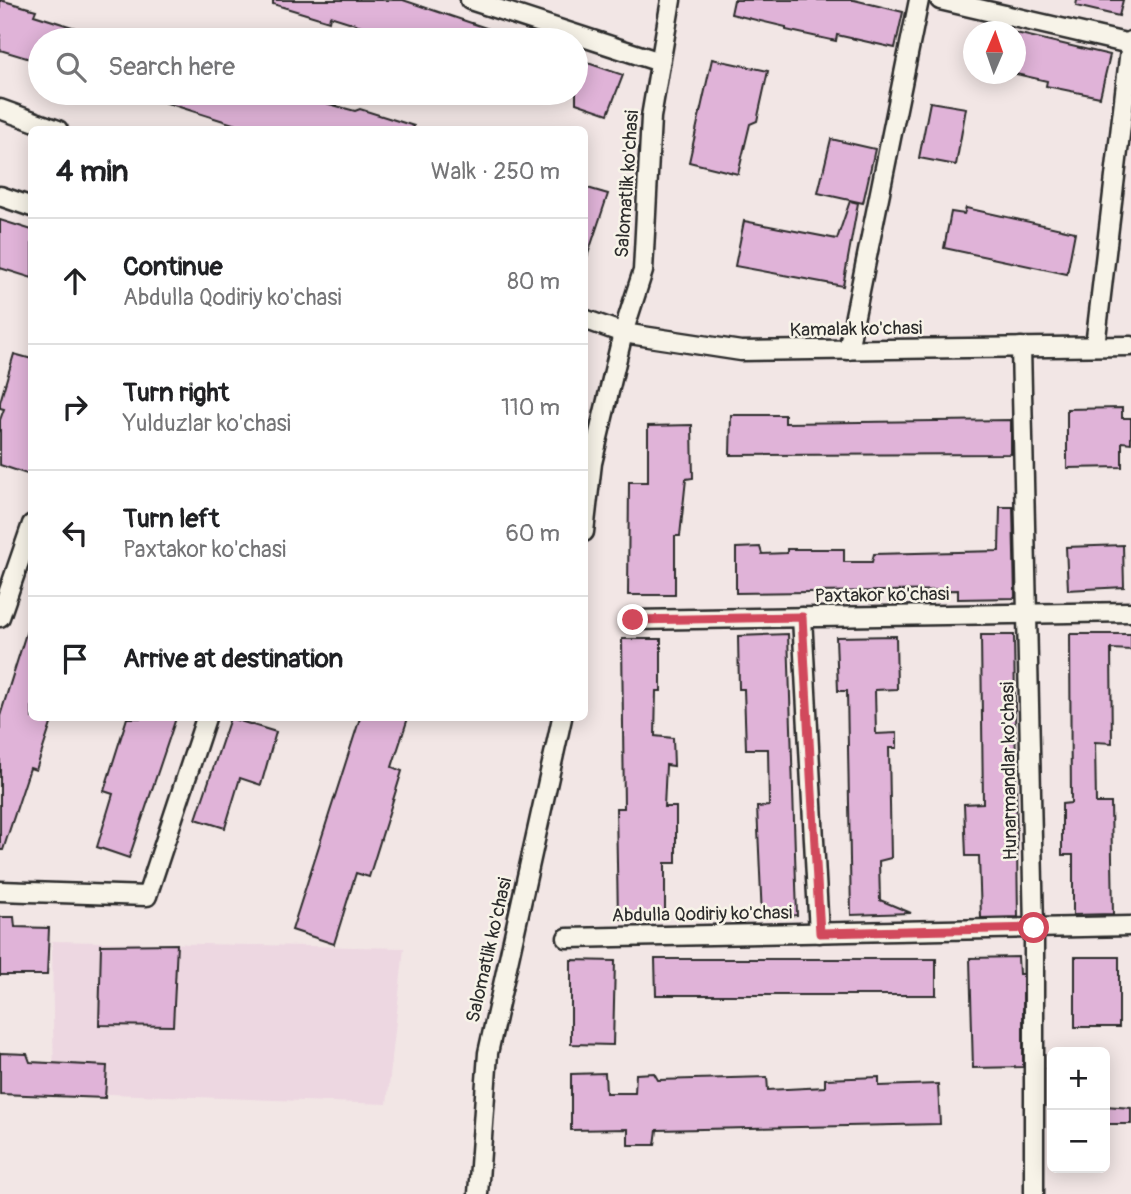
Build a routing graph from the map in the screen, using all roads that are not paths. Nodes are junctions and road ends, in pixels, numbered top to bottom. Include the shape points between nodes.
1 (471, 0) edge
2 (671, 0) edge
3 (919, 0) edge
4 (940, 0) edge
5 (556, 28) edge
6 (588, 38) edge
7 (1131, 42) edge
8 (660, 62) junction
9 (1128, 93) edge
10 (0, 109) edge
11 (47, 126) edge
12 (0, 197) edge
13 (28, 206) edge
14 (588, 320) edge
15 (623, 333) junction
16 (1095, 346) junction
17 (1131, 346) edge
18 (1021, 347) junction
19 (848, 350) junction
20 (588, 498) edge
21 (28, 536) edge
22 (1131, 612) edge
23 (1027, 614) junction
24 (0, 617) edge
25 (802, 617) junction
26 (633, 620) dead end
27 (205, 721) edge
28 (561, 721) edge
29 (0, 891) edge
30 (1131, 926) edge
31 (1034, 928) junction
32 (820, 933) junction
33 (567, 938) dead end
34 (478, 1194) edge
35 (1034, 1194) edge

1 - 5 street
2 - 8 street, Salomatlik ko'chasi
3 - 19 street
4 - 7 street
6 - 8 street
7 - 9 street
8 - 15 street, Salomatlik ko'chasi via 651,117 643,271
9 - 16 street
10 - 11 street
12 - 13 street
14 - 15 street, Kamalak ko'chasi
15 - 19 street, Kamalak ko'chasi via 741,351
15 - 20 street, Salomatlik ko'chasi
16 - 17 street, Kamalak ko'chasi
16 - 18 street, Kamalak ko'chasi
18 - 19 street, Kamalak ko'chasi
18 - 23 street, Hunarmandlar ko'chasi
21 - 24 street
22 - 23 street, Paxtakor ko'chasi
23 - 25 street, Paxtakor ko'chasi
23 - 31 street, Hunarmandlar ko'chasi
25 - 26 street, Paxtakor ko'chasi
25 - 32 street
27 - 29 street via 147,896
28 - 34 street, Salomatlik ko'chasi via 488,1053
30 - 31 street, Abdulla Qodiriy ko'chasi
31 - 32 street, Abdulla Qodiriy ko'chasi
31 - 35 street, Hunarmandlar ko'chasi
32 - 33 street, Abdulla Qodiriy ko'chasi

